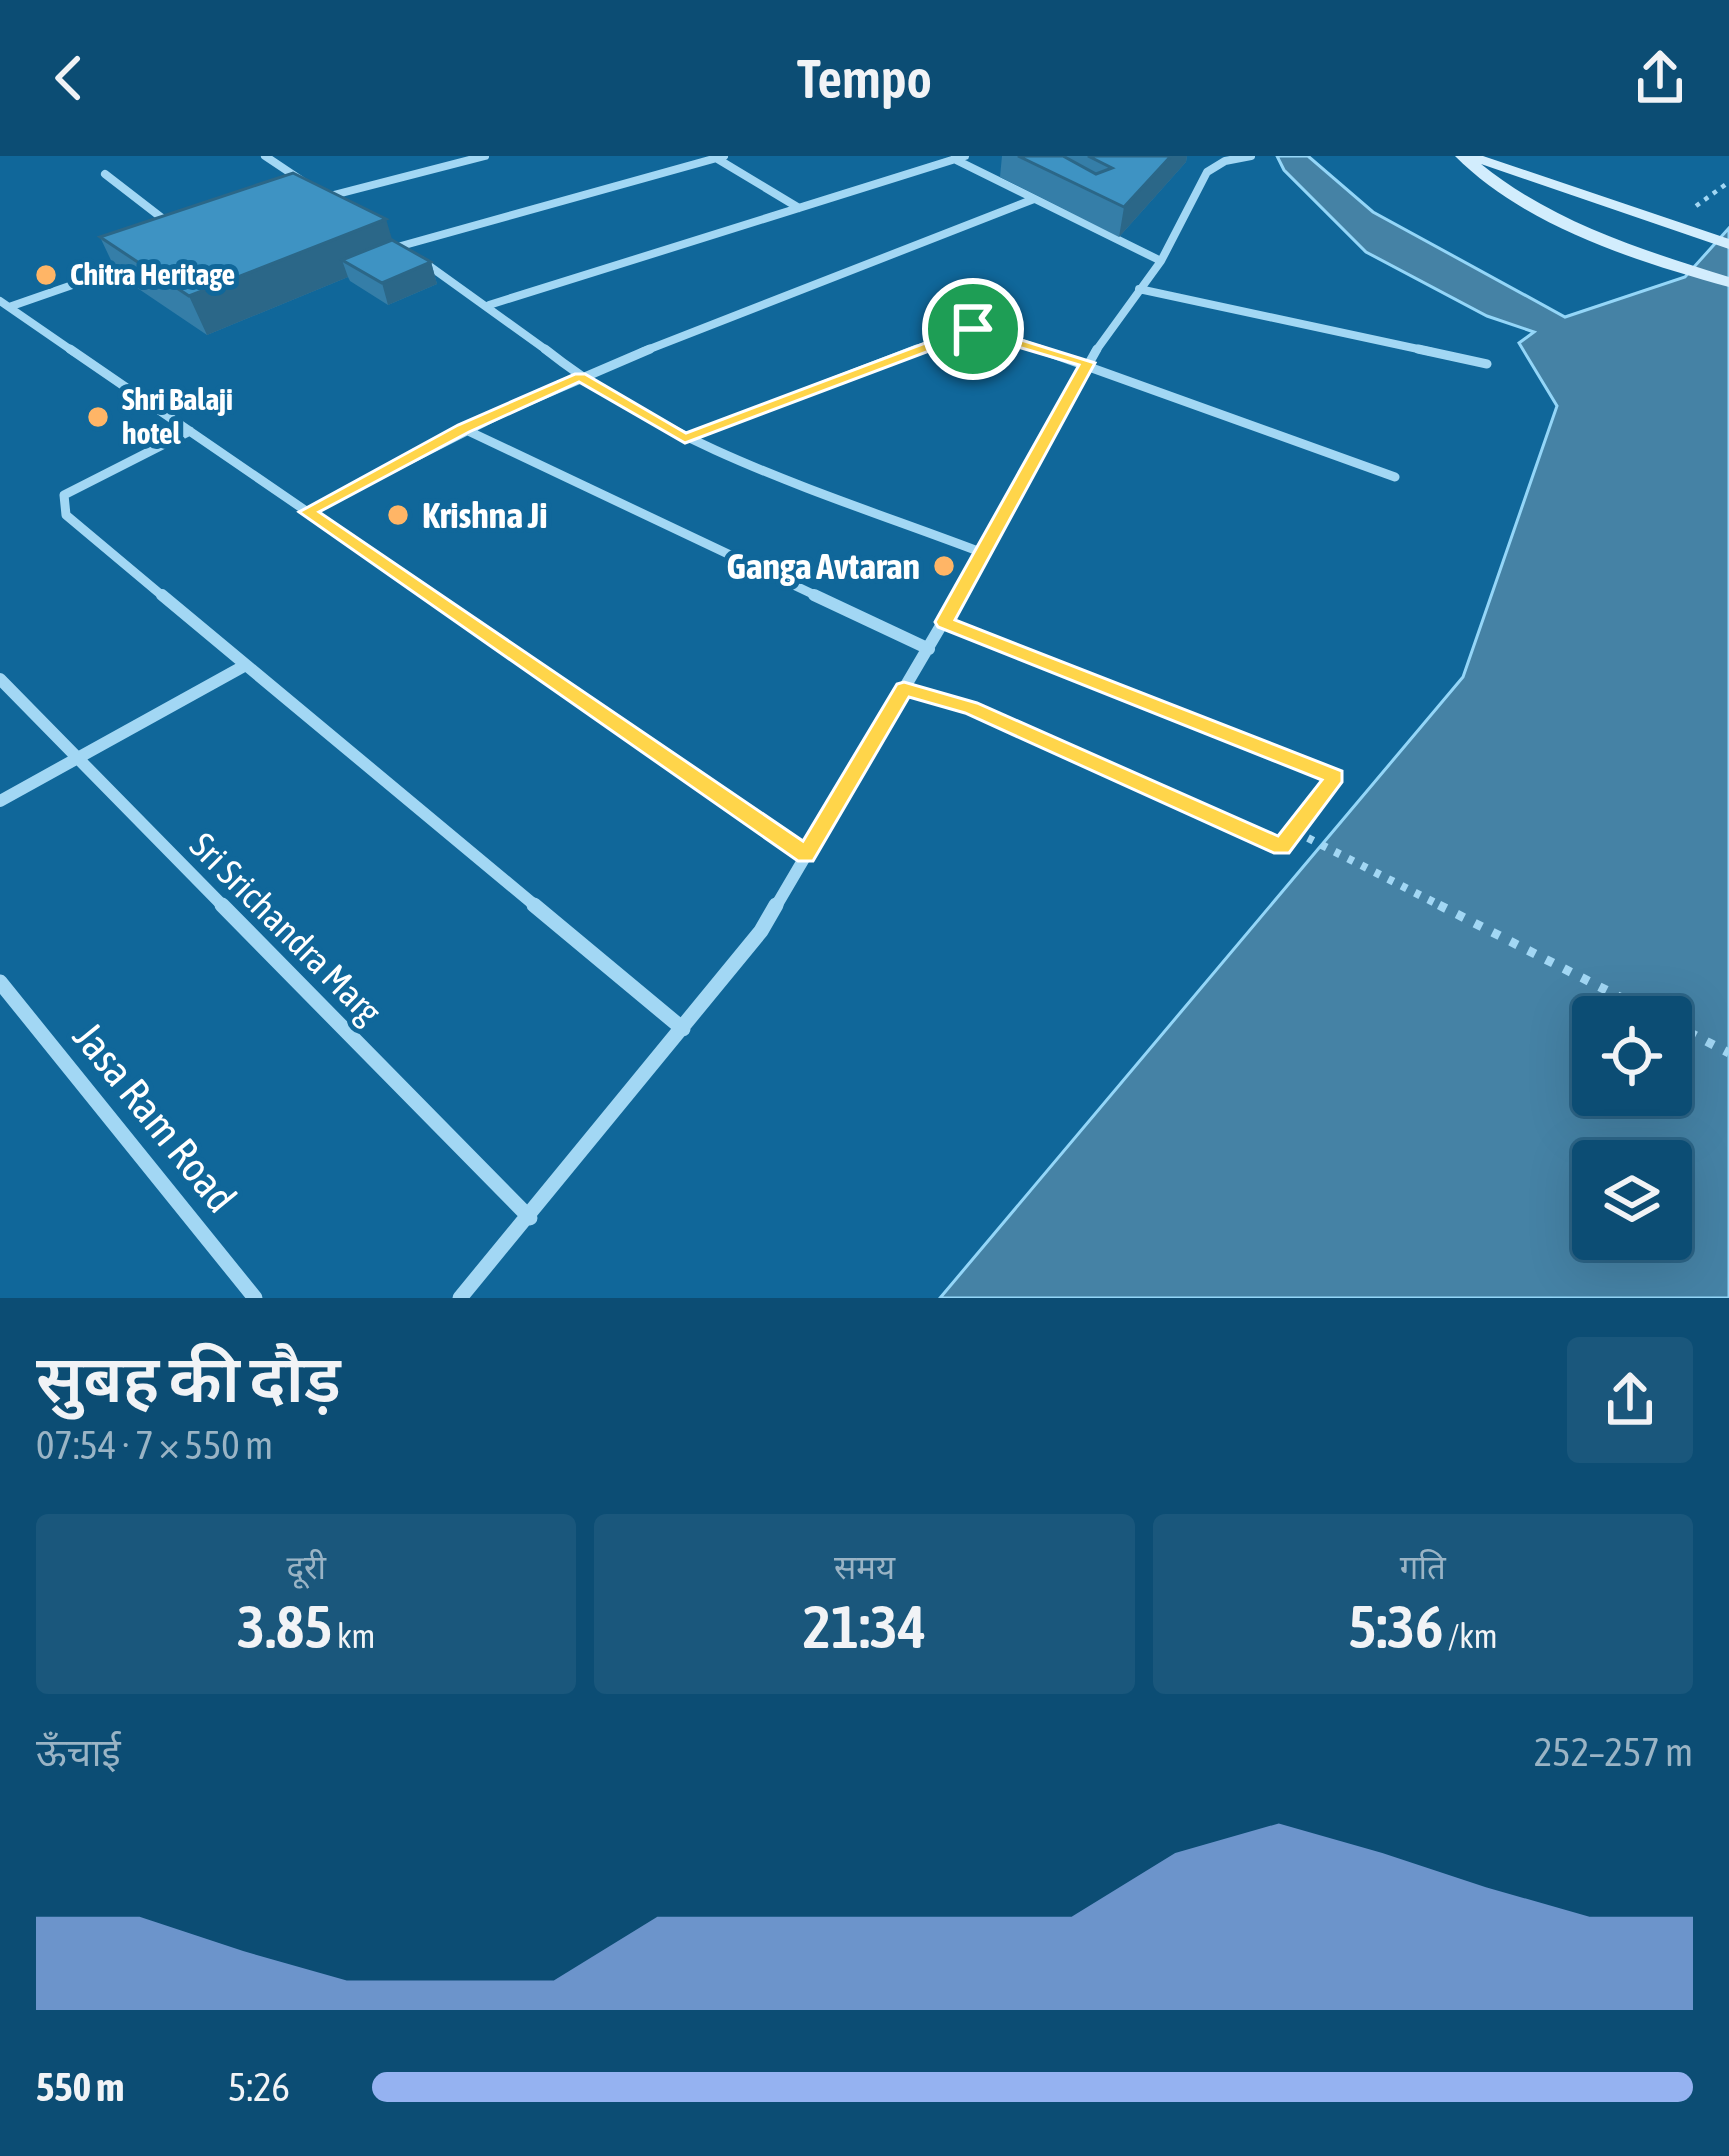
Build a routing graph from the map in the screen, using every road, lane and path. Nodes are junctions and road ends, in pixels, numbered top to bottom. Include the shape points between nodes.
1 (265, 156) edge
2 (485, 156) edge
3 (965, 156) edge
4 (1201, 156) edge
5 (1251, 156) edge
6 (1465, 156) edge
7 (720, 157) edge
8 (951, 158) edge
9 (1220, 164) junction
10 (105, 174) dead end
11 (1729, 182) edge
12 (326, 197) junction
13 (1034, 200) junction
14 (304, 205) edge
15 (799, 208) junction
16 (345, 209) edge
17 (1687, 212) dead end
18 (176, 230) edge
19 (382, 234) edge
20 (1729, 244) edge
21 (401, 247) junction
22 (1161, 261) junction
23 (132, 265) edge
24 (1729, 283) edge
25 (1139, 289) junction
26 (5, 304) edge
27 (489, 305) junction
28 (1088, 363) junction
29 (1487, 364) dead end
30 (580, 377) junction
31 (464, 428) junction
32 (190, 430) junction
33 (685, 439) junction
34 (1395, 477) dead end
35 (308, 512) junction
36 (983, 553) junction
37 (944, 622) junction
38 (928, 649) junction
39 (244, 666) junction
40 (0, 679) edge
41 (904, 689) junction
42 (78, 758) junction
43 (1335, 777) joint
44 (0, 801) edge
45 (1282, 847) dead end
46 (806, 854) junction
47 (0, 982) edge
48 (1618, 996) edge
49 (683, 1029) junction
50 (1692, 1034) edge
51 (1729, 1053) edge
52 (530, 1218) junction
53 (255, 1298) edge
54 (460, 1298) edge

1 - 12 street
2 - 12 street
3 - 8 street
4 - 9 street
5 - 9 street
6 - 20 main road
6 - 24 main road via 1543,216
7 - 15 street
7 - 21 street
8 - 13 street
8 - 15 street
9 - 22 street via 1202,180
10 - 18 street
11 - 17 path
12 - 14 street
12 - 16 street
13 - 22 street
13 - 30 street
15 - 27 street
19 - 21 street
21 - 27 street
22 - 25 street
23 - 26 street
25 - 28 street
25 - 29 street
26 - 32 street
27 - 30 street
28 - 33 street via 982,329 964,331
28 - 34 street
28 - 36 street
30 - 31 street
30 - 33 street
31 - 35 street
31 - 38 street
32 - 35 street
32 - 39 street via 71,488 66,515
33 - 36 street
35 - 46 street
36 - 37 street
37 - 38 street
37 - 43 street
38 - 41 street
39 - 42 street
39 - 49 street
40 - 42 street, Sri Srichandra Marg
41 - 45 street via 970,708
41 - 46 street
42 - 44 street
42 - 52 street, Sri Srichandra Marg
43 - 48 path via 1295,831
46 - 49 street via 761,931
47 - 53 street, Jasa Ram Road
49 - 52 street
50 - 51 path
52 - 54 street

